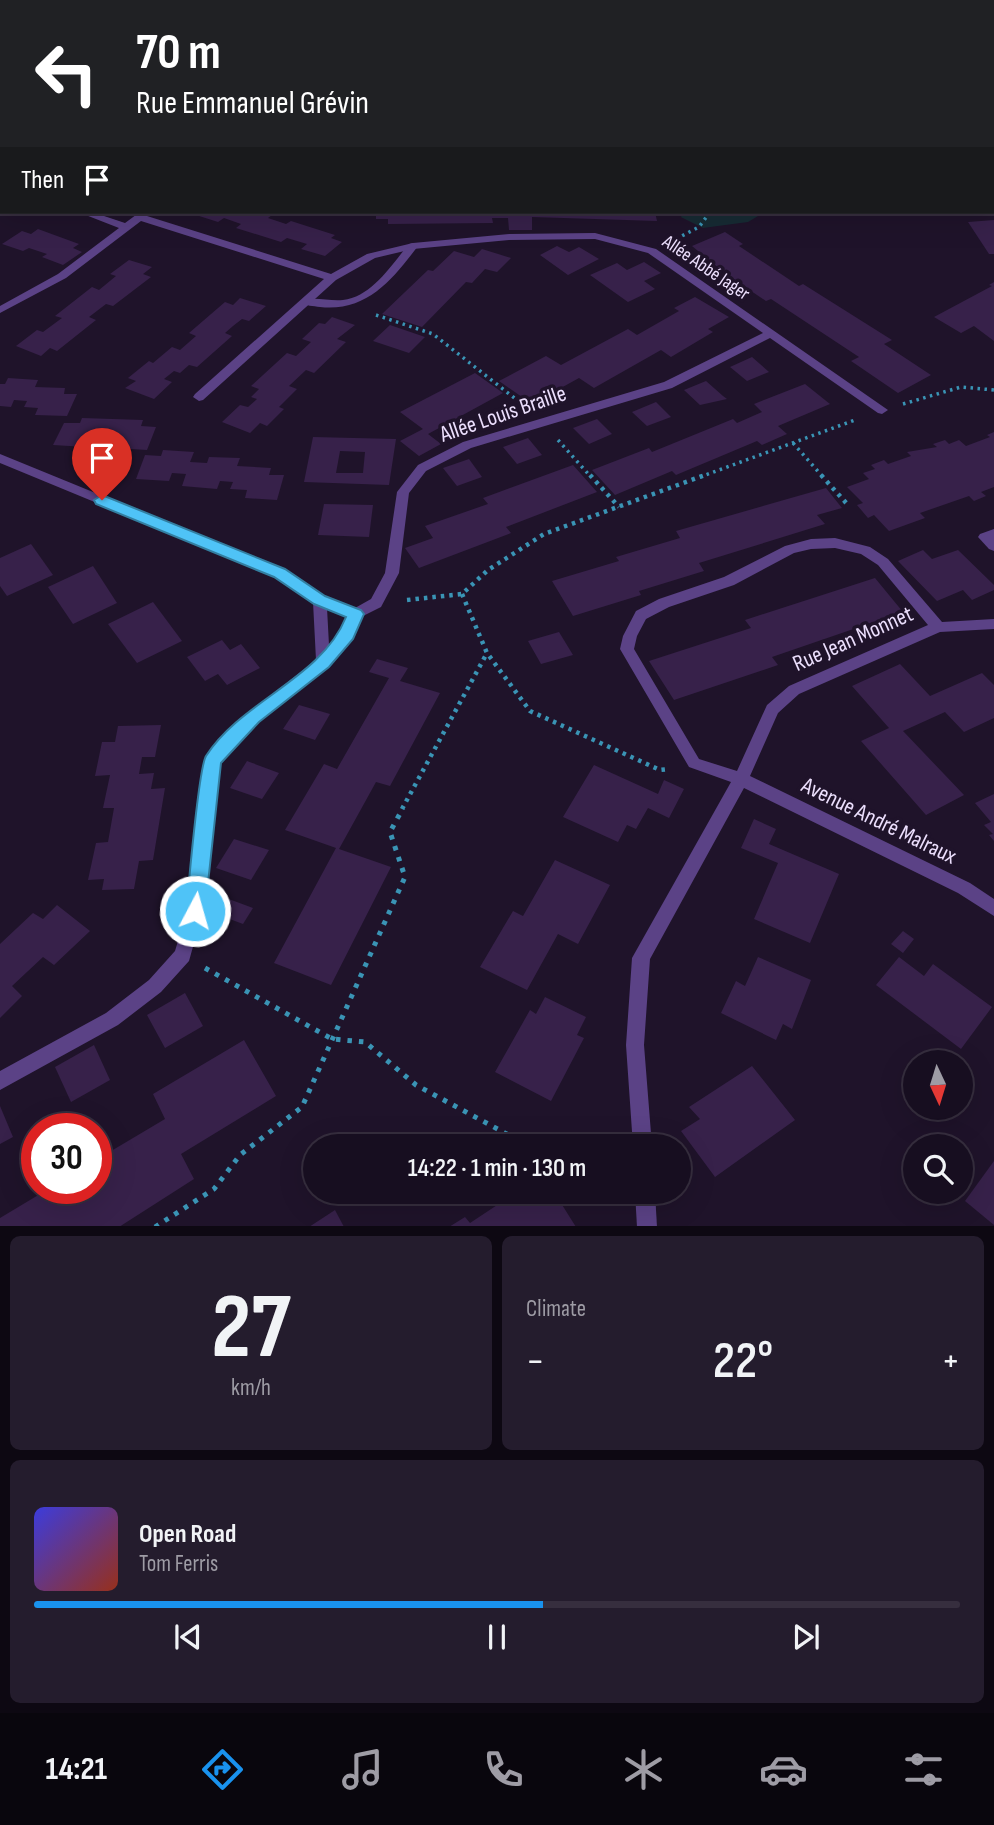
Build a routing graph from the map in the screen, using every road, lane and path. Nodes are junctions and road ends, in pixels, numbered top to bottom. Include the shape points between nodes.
1 (89, 214) edge
2 (709, 214) edge
3 (144, 215) edge
4 (126, 227) junction
5 (413, 246) junction
6 (652, 251) junction
7 (332, 278) junction
8 (305, 302) junction
9 (347, 305) junction
10 (0, 310) edge
11 (771, 333) junction
12 (994, 390) edge
13 (200, 397) dead end
14 (882, 410) junction
15 (542, 423) junction
16 (793, 443) junction
17 (0, 458) edge
18 (848, 505) dead end
19 (619, 507) junction
20 (994, 534) edge
21 (994, 546) edge
22 (462, 594) junction
23 (320, 600) junction
24 (376, 603) junction
25 (356, 614) junction
26 (994, 624) edge
27 (938, 627) junction
28 (487, 653) junction
29 (323, 663) junction
30 (694, 763) junction
31 (741, 779) junction
32 (994, 908) edge
33 (183, 955) junction
34 (332, 1039) junction
35 (0, 1081) edge
36 (507, 1134) edge
37 (641, 1134) edge
38 (646, 1204) edge
39 (157, 1226) edge
40 (647, 1226) edge

1 - 4 street
2 - 6 path via 699,228
3 - 4 street
3 - 7 street
4 - 10 street via 62,276
5 - 6 street, Allée Abbé Jager via 509,237 595,236
5 - 7 street, Allée Abbé Jager via 371,256
5 - 9 street via 369,297
6 - 11 street, Allée Abbé Jager
7 - 8 street, Allée Abbé Jager
8 - 9 street
8 - 13 street, Allée Abbé Jager
9 - 15 path via 433,334
11 - 14 street, Allée Abbé Jager
11 - 15 street, Allée Louis Braille via 668,385
12 - 14 path via 961,387
14 - 16 path
15 - 19 path
15 - 24 street, Allée Louis Braille via 467,445 422,468 403,492 392,573
16 - 18 path
16 - 19 path
17 - 23 street via 279,573
19 - 22 path via 544,534 488,570
20 - 21 street via 985,537
22 - 24 path
22 - 28 path
23 - 25 street
23 - 29 street
24 - 25 street
25 - 29 street via 347,634
26 - 27 street, Rue Jean Monnet
27 - 30 street via 883,562 865,550 835,543 790,550 729,581 641,615 627,649
27 - 31 street, Rue Jean Monnet via 794,690 772,709
28 - 30 path via 530,710 660,770
28 - 34 path via 390,832 405,877
29 - 33 street via 253,718 213,760 195,911
30 - 31 street, Avenue André Malraux
31 - 32 street, Avenue André Malraux via 964,888
31 - 37 street, Rue Jean Monnet via 641,958 635,1045
33 - 34 path
33 - 35 street via 155,986 112,1019
34 - 36 path via 365,1042 416,1085
34 - 39 path via 302,1107 240,1155 214,1189
38 - 40 street

